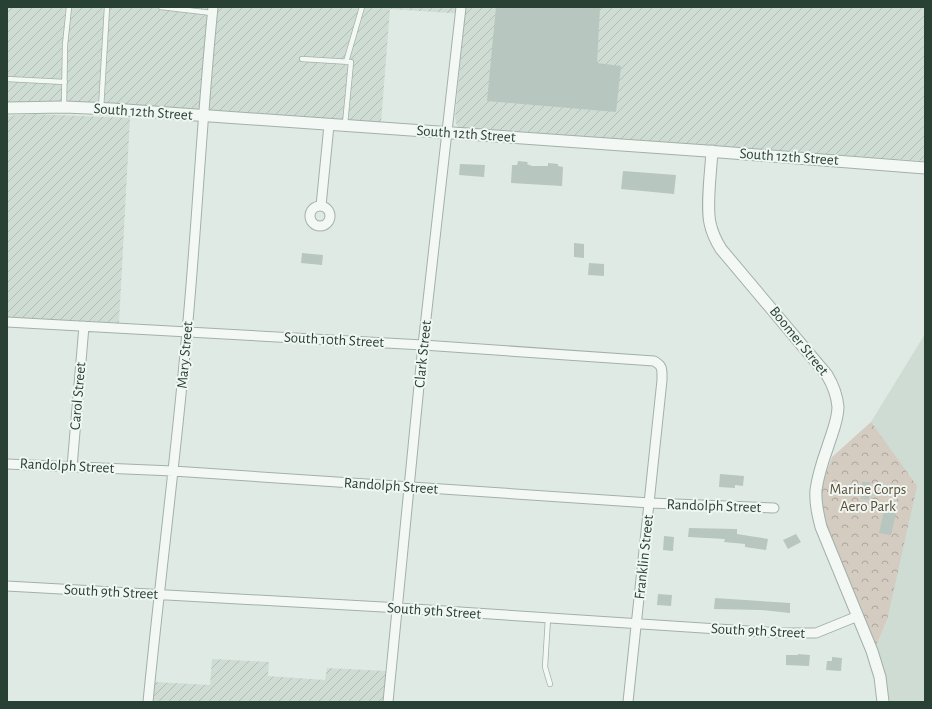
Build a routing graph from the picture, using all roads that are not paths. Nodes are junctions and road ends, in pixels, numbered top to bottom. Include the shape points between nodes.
1 (69, 7) edge
2 (107, 7) edge
3 (161, 7) edge
4 (362, 7) edge
5 (461, 7) edge
6 (213, 10) edge
7 (302, 59) dead end
8 (346, 62) junction
9 (7, 79) edge
10 (65, 82) junction
11 (64, 107) junction
12 (7, 108) edge
13 (101, 109) junction
14 (203, 117) junction
15 (329, 125) junction
16 (345, 126) junction
17 (446, 133) junction
18 (712, 151) junction
19 (925, 168) edge
20 (321, 206) dead end
21 (7, 322) edge
22 (84, 326) junction
23 (187, 332) junction
24 (423, 345) junction
25 (659, 364) joint
26 (7, 464) edge
27 (72, 467) junction
28 (174, 471) junction
29 (409, 488) junction
30 (650, 503) junction
31 (774, 508) dead end
32 (7, 586) edge
33 (159, 594) junction
34 (398, 608) junction
35 (858, 616) junction
36 (548, 618) junction
37 (637, 624) junction
38 (550, 684) dead end
39 (148, 702) edge
40 (388, 702) edge
41 (628, 702) edge
42 (883, 702) edge

1 - 10 lane
2 - 13 lane
3 - 6 lane
4 - 8 lane
5 - 17 street, Clark Street
6 - 14 street, Mary Street
7 - 8 lane
8 - 16 lane via 351,62
9 - 10 lane
10 - 11 lane
11 - 12 street, South 12th Street
11 - 13 street, South 12th Street
13 - 14 street, South 12th Street
14 - 15 street, South 12th Street
14 - 23 street, Mary Street
15 - 16 street, South 12th Street
15 - 20 street
16 - 17 street, South 12th Street
17 - 18 street, South 12th Street
17 - 24 street, Clark Street
18 - 19 street, South 12th Street
18 - 35 street, Boomer Street via 709,222 716,240 828,375 833,385 838,408 818,480 816,504 821,527
21 - 22 street, South 10th Street
22 - 23 street, South 10th Street
22 - 27 street, Carol Street
23 - 24 street, South 10th Street
23 - 28 street, Mary Street
24 - 25 street, South 10th Street via 654,361
24 - 29 street, Clark Street
25 - 30 street, Franklin Street via 662,369 662,380
26 - 27 street, Randolph Street
27 - 28 street, Randolph Street
28 - 29 street, Randolph Street
28 - 33 street, Mary Street
29 - 30 street, Randolph Street
29 - 34 street, Clark Street
30 - 31 street, Randolph Street
30 - 37 street, Franklin Street
32 - 33 street, South 9th Street
33 - 34 street, South 9th Street
33 - 39 street, Mary Street
34 - 36 street, South 9th Street
34 - 40 street, Clark Street
35 - 37 street, South 9th Street via 808,634
35 - 42 street, Boomer Street via 880,677
36 - 37 street, South 9th Street
36 - 38 lane via 545,667
37 - 41 street, Franklin Street

